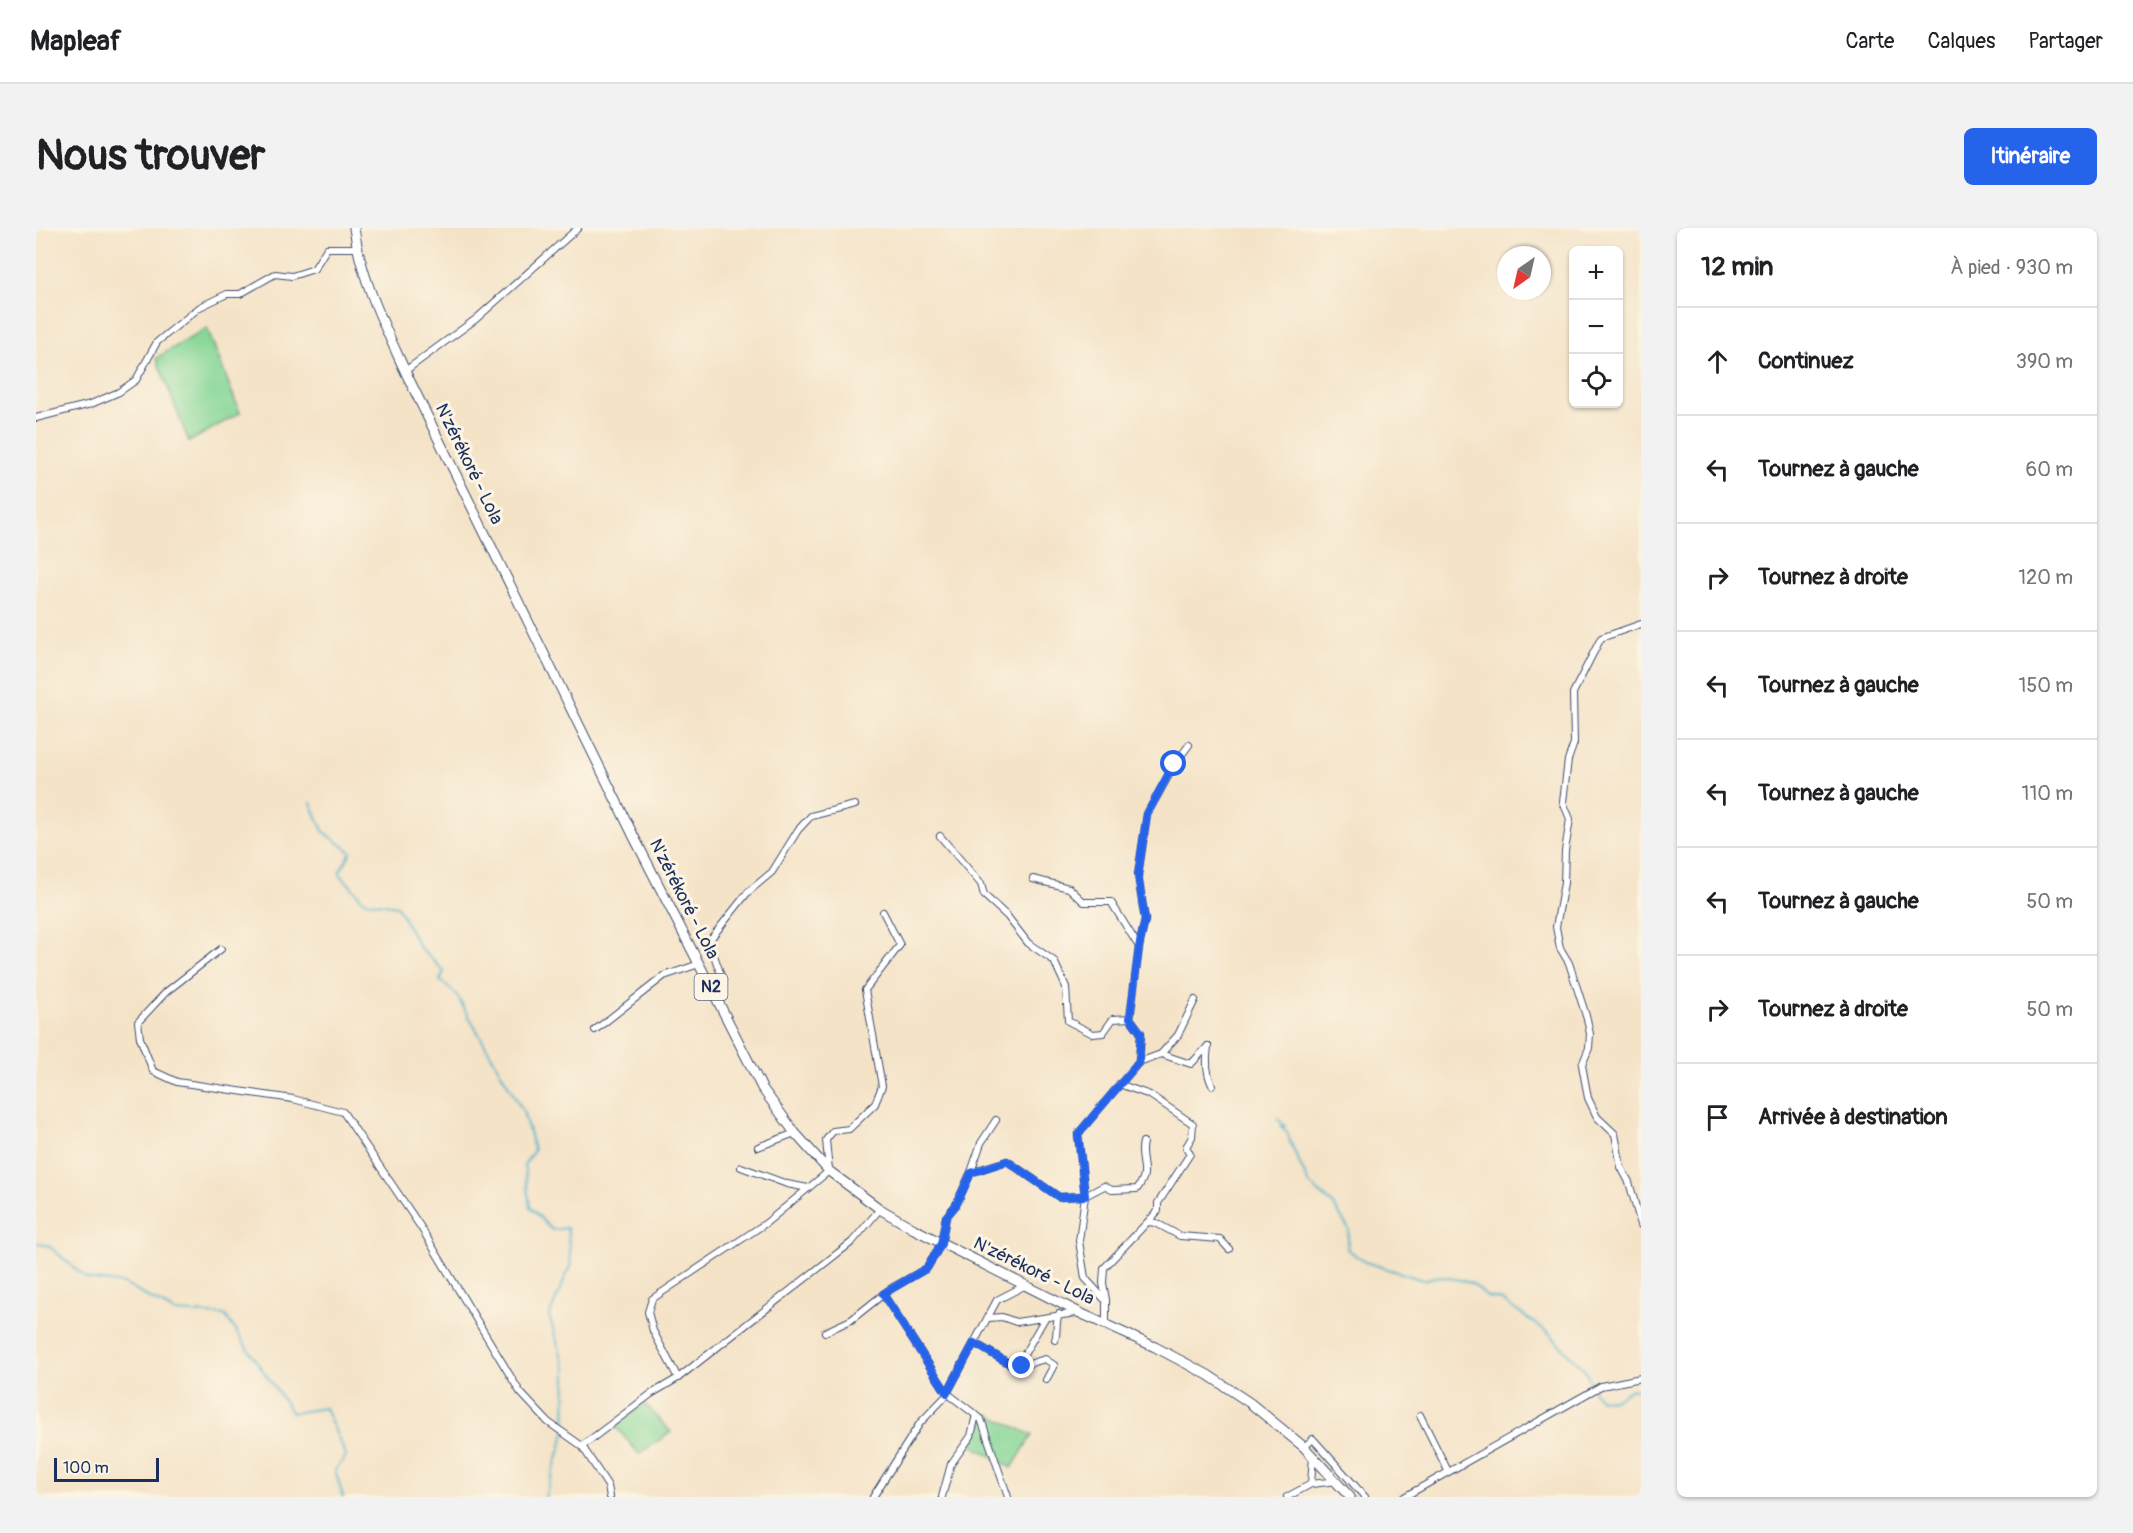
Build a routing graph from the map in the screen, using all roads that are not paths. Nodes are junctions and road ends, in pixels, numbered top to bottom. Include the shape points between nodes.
1 (354, 228) edge
2 (578, 228) edge
3 (357, 248) junction
4 (405, 371) junction
5 (36, 418) edge
6 (1641, 624) edge
7 (1189, 746) dead end
8 (855, 805) dead end
9 (939, 836) dead end
10 (1032, 879) dead end
11 (883, 912) dead end
12 (1139, 947) junction
13 (220, 949) dead end
14 (699, 964) junction
15 (1195, 1000) dead end
16 (718, 1002) junction
17 (1130, 1018) junction
18 (595, 1030) dead end
19 (1161, 1054) junction
20 (1139, 1062) junction
21 (1119, 1084) junction
22 (1212, 1085) dead end
23 (996, 1120) dead end
24 (795, 1133) junction
25 (1143, 1142) dead end
26 (758, 1147) dead end
27 (741, 1167) dead end
28 (829, 1171) junction
29 (971, 1173) junction
30 (808, 1188) junction
31 (1085, 1196) junction
32 (880, 1209) junction
33 (1148, 1222) junction
34 (1641, 1225) edge
35 (941, 1244) junction
36 (1229, 1250) dead end
37 (1026, 1285) junction
38 (883, 1294) junction
39 (1106, 1301) junction
40 (1080, 1313) junction
41 (1059, 1314) junction
42 (988, 1318) junction
43 (1045, 1318) junction
44 (1106, 1323) junction
45 (825, 1332) dead end
46 (1055, 1340) dead end
47 (974, 1343) junction
48 (1022, 1366) junction
49 (678, 1378) junction
50 (1641, 1378) edge
51 (1046, 1380) dead end
52 (947, 1393) junction
53 (976, 1415) junction
54 (1420, 1415) dead end
55 (582, 1446) junction
56 (1304, 1447) junction
57 (1313, 1456) junction
58 (1448, 1472) junction
59 (1337, 1481) junction
60 (1311, 1484) junction
61 (610, 1497) edge
62 (873, 1497) edge
63 (942, 1497) edge
64 (1008, 1497) edge
65 (1287, 1497) edge
66 (1350, 1497) edge
67 (1365, 1497) edge
68 (1404, 1497) edge

1 - 3 highway, N'zérékoré - Lola / N2
2 - 4 street via 476,319
3 - 4 highway, N'zérékoré - Lola / N2 via 376,307
3 - 5 street via 327,248 314,268 292,276 275,274 240,294 227,294 200,307 157,342 136,380 119,392 91,404
4 - 14 highway, N'zérékoré - Lola / N2
6 - 34 street via 1601,638 1573,693 1574,743 1563,802 1570,819 1556,927 1590,1034 1582,1065 1588,1098 1597,1117 1615,1134 1621,1167
7 - 12 street via 1174,764 1147,814 1138,875 1145,920
8 - 16 street via 811,816 772,872 748,892 709,941 723,981
9 - 17 street via 981,884 984,895 1028,943 1054,961 1066,987 1068,1021 1093,1034 1104,1033 1113,1019
10 - 12 street via 1069,888 1084,902 1111,902
11 - 28 street via 900,945 865,990 882,1086 875,1104 858,1121 849,1129 833,1131 826,1140
12 - 17 street
13 - 55 street via 166,992 138,1022 153,1071 177,1082 293,1099 344,1112 420,1226 520,1392 548,1422
14 - 16 highway, N'zérékoré - Lola / N2
14 - 18 street via 664,976
15 - 19 street via 1178,1035
16 - 24 highway, N'zérékoré - Lola / N2 via 762,1088
17 - 20 street via 1141,1033
19 - 20 street
19 - 22 street via 1191,1064 1208,1046 1206,1061
20 - 21 street
21 - 31 street via 1078,1134
21 - 33 street via 1150,1095 1193,1124 1186,1147 1190,1154
23 - 29 street via 981,1143
24 - 26 street
24 - 28 highway, N'zérékoré - Lola / N2
25 - 31 street via 1140,1151 1144,1180 1137,1189 1112,1190 1104,1186
27 - 30 street
28 - 30 street
28 - 32 highway, N'zérékoré - Lola / N2
29 - 31 street via 1007,1161 1059,1197
29 - 35 street via 946,1217
30 - 49 street via 766,1223 652,1299 648,1312 653,1331
31 - 39 street via 1079,1241 1085,1278
32 - 35 highway, N'zérékoré - Lola / N2
32 - 49 street via 852,1242
33 - 36 street via 1180,1236 1220,1239
33 - 39 street via 1104,1268
35 - 37 highway, N'zérékoré - Lola / N2
35 - 38 street via 927,1268
37 - 40 highway, N'zérékoré - Lola / N2
37 - 42 street via 997,1300
38 - 45 street via 851,1320
38 - 52 street
39 - 44 street
40 - 41 street
40 - 44 highway, N'zérékoré - Lola / N2
41 - 43 street
41 - 46 street
42 - 43 street via 1016,1322
42 - 47 street
43 - 48 street via 1022,1358
44 - 56 highway, N'zérékoré - Lola / N2 via 1208,1376
47 - 48 street via 1017,1368
47 - 52 street
48 - 51 street via 1045,1359 1054,1365
49 - 55 street
50 - 58 street via 1601,1386
52 - 53 street
52 - 62 street via 920,1423
53 - 63 street via 971,1436 951,1464
53 - 64 street via 981,1419
54 - 58 street
55 - 61 street via 608,1486
56 - 57 highway, N'zérékoré - Lola / N2
56 - 67 street via 1313,1439
57 - 59 highway, N'zérékoré - Lola / N2
57 - 60 street
58 - 68 street
59 - 60 street
59 - 66 highway, N'zérékoré - Lola / N2
60 - 65 street

